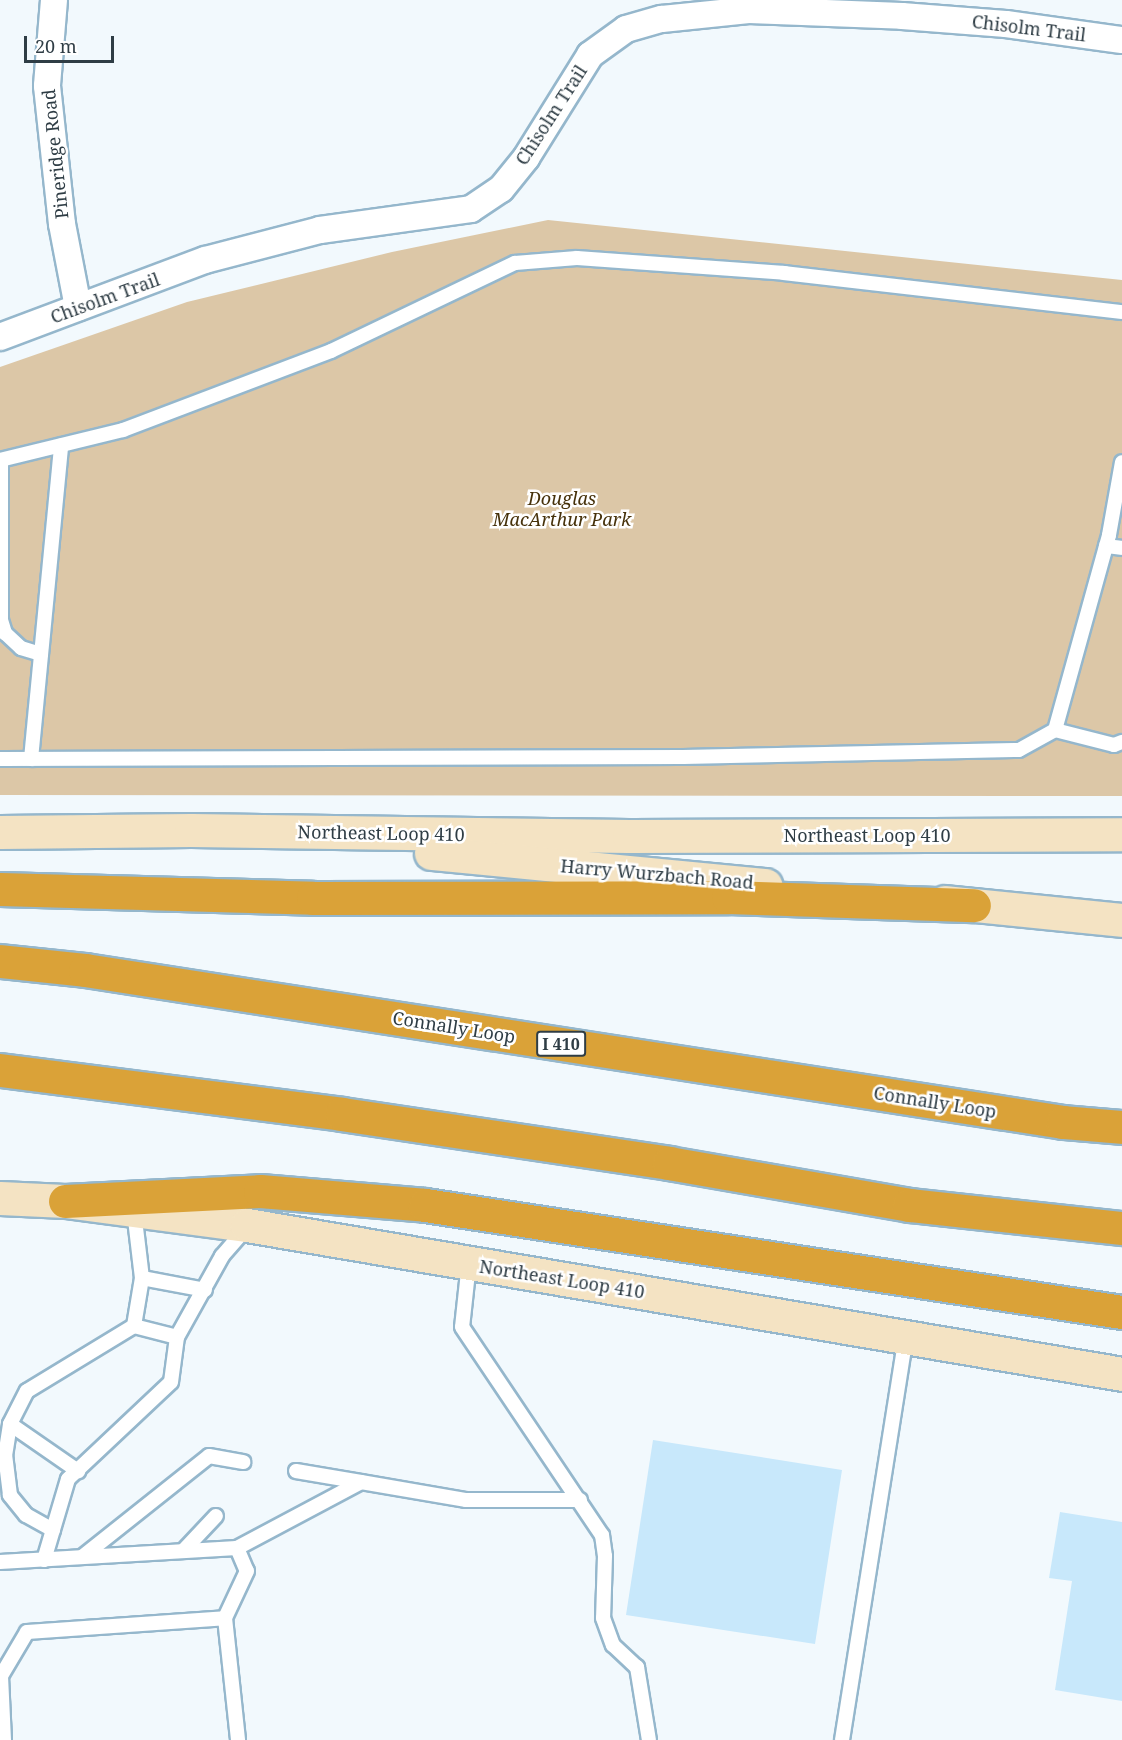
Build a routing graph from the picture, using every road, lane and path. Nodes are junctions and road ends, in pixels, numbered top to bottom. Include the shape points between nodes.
1 (54, 0) edge
2 (1122, 40) edge
3 (78, 307) junction
4 (1122, 312) edge
5 (0, 337) edge
6 (61, 445) junction
7 (1, 460) edge
8 (1122, 462) edge
9 (1106, 546) junction
10 (1122, 548) edge
11 (41, 654) junction
12 (1054, 730) junction
13 (1122, 742) edge
14 (0, 759) edge
15 (31, 759) junction
16 (191, 830) junction
17 (0, 832) edge
18 (1122, 834) edge
19 (0, 889) edge
20 (974, 905) junction
21 (1122, 920) edge
22 (0, 961) edge
23 (0, 1070) edge
24 (1122, 1127) edge
25 (0, 1198) edge
26 (65, 1201) junction
27 (134, 1211) junction
28 (247, 1226) junction
29 (1122, 1228) edge
30 (469, 1263) junction
31 (142, 1278) junction
32 (205, 1290) junction
33 (1122, 1312) edge
34 (134, 1326) junction
35 (177, 1337) junction
36 (906, 1337) junction
37 (1122, 1374) edge
38 (10, 1424) junction
39 (243, 1462) dead end
40 (78, 1471) junction
41 (296, 1471) dead end
42 (361, 1482) junction
43 (580, 1500) junction
44 (216, 1516) dead end
45 (53, 1530) junction
46 (237, 1548) junction
47 (183, 1551) junction
48 (82, 1557) junction
49 (44, 1560) junction
50 (0, 1562) edge
51 (225, 1618) junction
52 (4, 1740) edge
53 (238, 1740) edge
54 (649, 1740) edge
55 (842, 1740) edge

1 - 3 street, Pineridge Road via 47,86 62,224
2 - 3 street, Chisolm Trail via 1006,24 902,16 749,10 663,19 626,29 590,55 526,158 501,189 471,209 320,230 205,260
3 - 5 street, Chisolm Trail
4 - 6 lane via 784,273 577,258 515,263 331,351 123,430
6 - 7 lane
6 - 11 lane
7 - 11 lane via 1,620 5,633 21,648
8 - 9 lane
9 - 10 lane
9 - 12 lane
11 - 15 lane
12 - 13 lane via 1114,746
12 - 15 lane via 1018,750 683,757
14 - 15 lane
16 - 17 main road, Northeast Loop 410
16 - 18 main road, Northeast Loop 410 via 629,836
16 - 20 main road, Harry Wurzbach Road
19 - 20 highway via 313,898 728,897
20 - 21 main road, Harry Wurzbach Road
22 - 24 highway, Connally Loop / I 410 via 85,970 1063,1122
23 - 29 highway via 342,1114 669,1163 909,1205
25 - 26 main road, Northeast Loop 410
26 - 27 main road, Northeast Loop 410
26 - 33 highway via 260,1191 425,1205
27 - 28 main road, Northeast Loop 410
27 - 31 lane
28 - 30 main road, Northeast Loop 410
28 - 32 lane via 222,1256
30 - 36 main road, Northeast Loop 410
30 - 43 lane via 462,1327
31 - 32 lane
31 - 34 lane
32 - 35 lane
34 - 35 lane
34 - 38 lane via 27,1391
35 - 40 lane via 171,1382
36 - 37 main road, Northeast Loop 410
36 - 55 lane
38 - 40 lane
38 - 45 lane via 5,1456 10,1495 26,1515
39 - 48 lane via 209,1456
40 - 45 lane via 68,1479
41 - 42 lane
42 - 43 lane via 466,1500
42 - 46 lane
43 - 54 lane via 602,1535 603,1618 614,1645 637,1667
44 - 47 lane
45 - 49 lane
46 - 47 lane
46 - 51 lane via 247,1570
47 - 48 lane
48 - 49 lane
49 - 50 lane
51 - 52 lane via 27,1632 1,1676
51 - 53 lane

